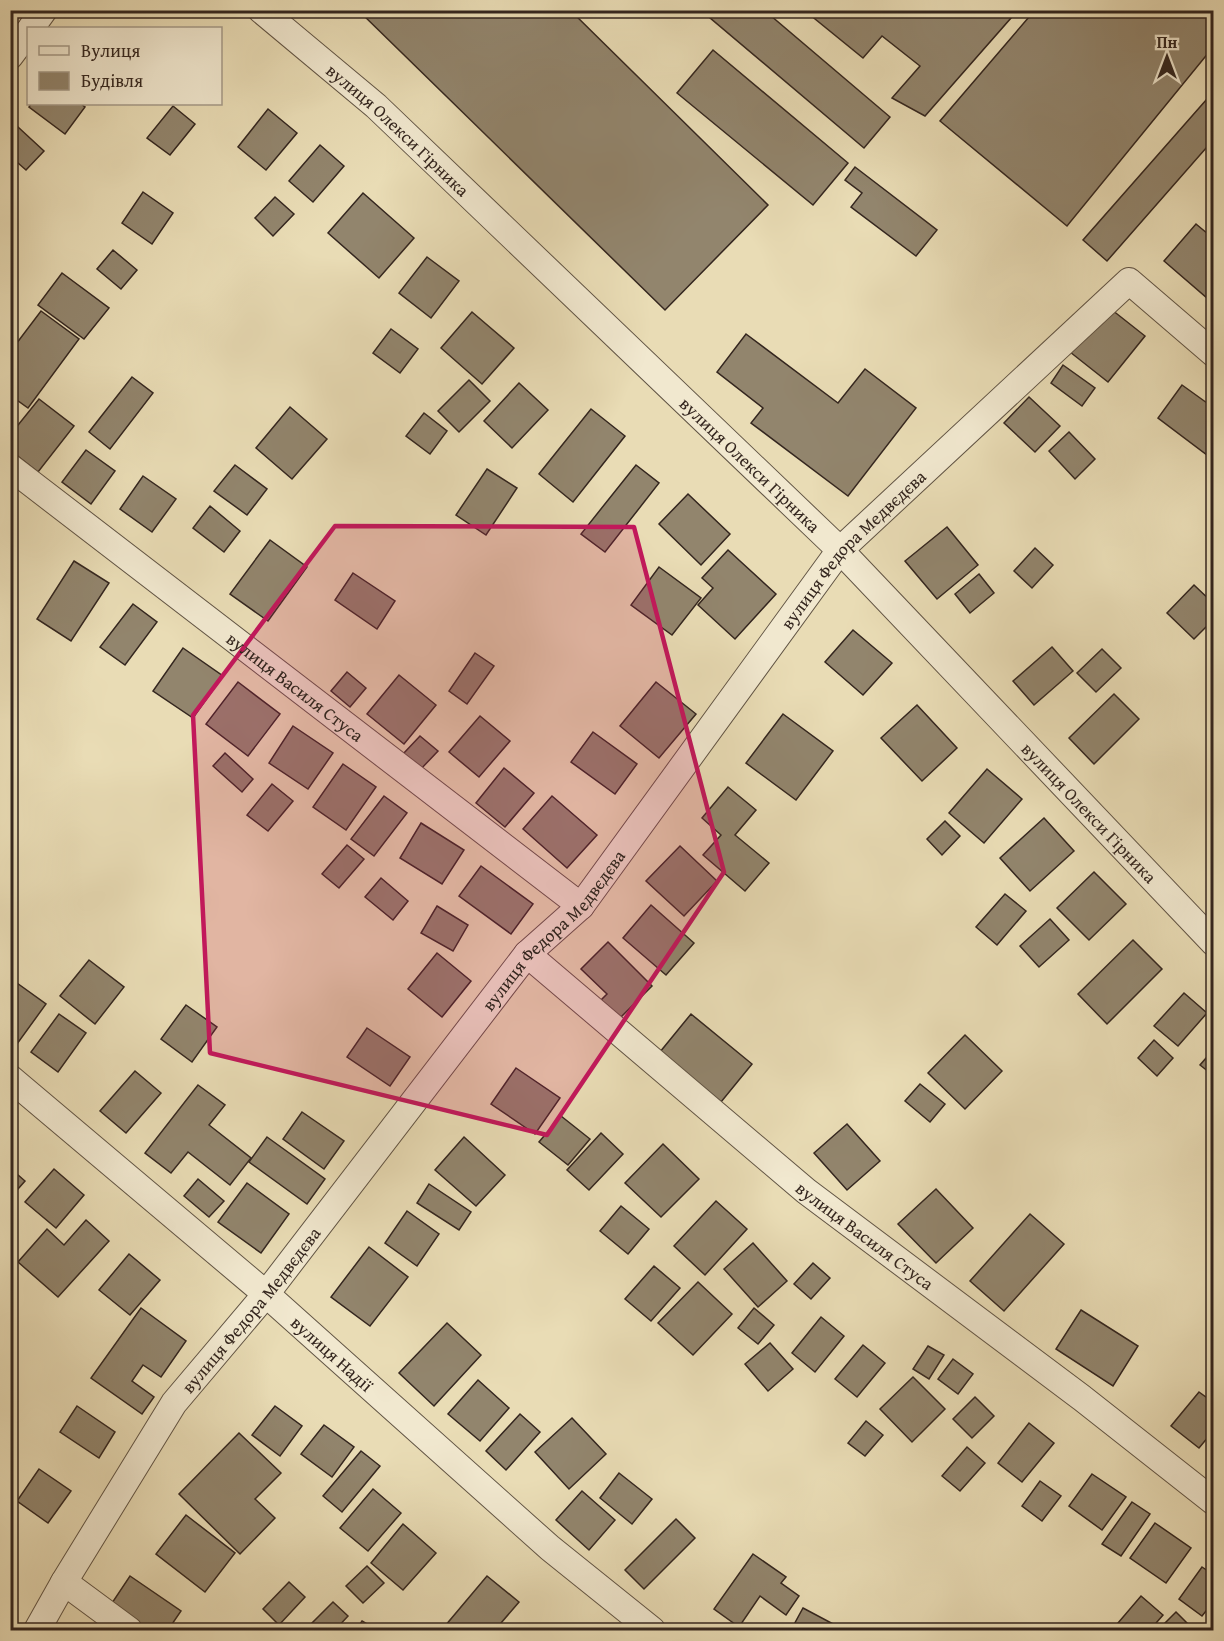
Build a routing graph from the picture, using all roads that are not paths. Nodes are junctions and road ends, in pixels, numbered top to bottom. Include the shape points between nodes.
1 (44, 10) edge
2 (261, 10) edge
3 (32, 27) edge
4 (27, 34) edge
5 (10, 56) edge
6 (1214, 354) edge
7 (10, 467) edge
8 (840, 550) junction
9 (581, 906) junction
10 (1214, 943) edge
11 (527, 954) junction
12 (10, 1078) edge
13 (266, 1294) junction
14 (1214, 1502) edge
15 (64, 1582) junction
16 (37, 1630) edge
17 (129, 1630) edge
18 (652, 1630) edge

1 - 3 street
2 - 8 street, вулиця Олекси Гірника via 376,106
4 - 5 street
6 - 8 street, вулиця Федора Медвєдєва via 1129,281
7 - 9 street, вулиця Василя Стуса
8 - 9 street, вулиця Федора Медвєдєва
8 - 10 street, вулиця Олекси Гірника
9 - 11 street, вулиця Федора Медвєдєва
11 - 13 street, вулиця Федора Медвєдєва
11 - 14 street, вулиця Василя Стуса via 806,1191
12 - 13 street, вулиця Надії
13 - 15 street, вулиця Федора Медвєдєва via 174,1403
13 - 18 street, вулиця Надії via 550,1548
15 - 16 street, вулиця Федора Медвєдєва
15 - 17 street

